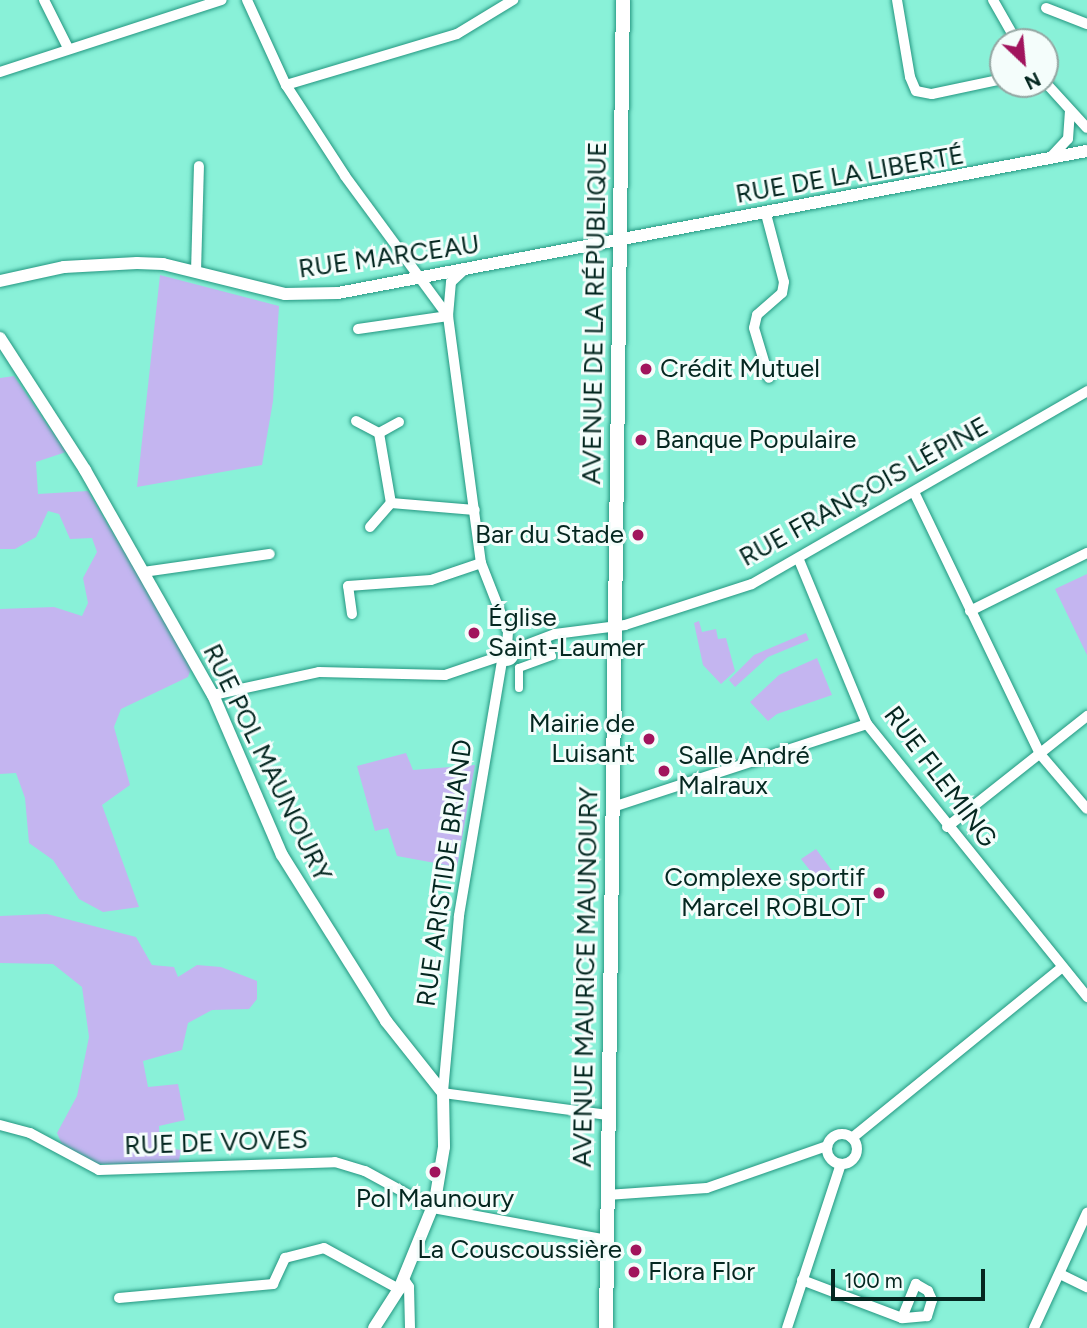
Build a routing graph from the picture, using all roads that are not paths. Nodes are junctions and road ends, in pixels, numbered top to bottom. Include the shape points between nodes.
1 (44, 0) edge
2 (222, 0) edge
3 (247, 0) edge
4 (513, 0) edge
5 (624, 0) edge
6 (897, 0) edge
7 (993, 0) edge
8 (1046, 8) dead end
9 (1087, 24) edge
10 (1009, 28) edge
11 (68, 48) junction
12 (0, 72) edge
13 (989, 82) edge
14 (286, 85) junction
15 (1058, 98) edge
16 (1070, 113) junction
17 (1087, 128) edge
18 (1087, 151) edge
19 (1047, 160) junction
20 (200, 166) dead end
21 (766, 214) junction
22 (620, 239) junction
23 (464, 270) junction
24 (196, 272) junction
25 (420, 279) junction
26 (0, 281) edge
27 (448, 316) junction
28 (358, 329) dead end
29 (0, 338) edge
30 (769, 378) dead end
31 (1087, 391) edge
32 (356, 421) dead end
33 (399, 422) dead end
34 (379, 433) junction
35 (915, 492) junction
36 (391, 503) junction
37 (475, 510) junction
38 (370, 527) dead end
39 (1087, 553) edge
40 (270, 554) dead end
41 (799, 559) junction
42 (481, 563) junction
43 (143, 572) junction
44 (970, 611) junction
45 (352, 614) dead end
46 (615, 627) junction
47 (545, 637) junction
48 (510, 648) junction
49 (500, 659) junction
50 (519, 688) dead end
51 (213, 695) junction
52 (1087, 716) edge
53 (867, 724) junction
54 (1040, 754) junction
55 (612, 807) junction
56 (1087, 808) edge
57 (947, 827) junction
58 (1061, 968) junction
59 (1087, 997) edge
60 (443, 1093) junction
61 (607, 1115) junction
62 (0, 1125) edge
63 (852, 1138) junction
64 (827, 1146) junction
65 (841, 1164) junction
66 (607, 1195) junction
67 (433, 1208) junction
68 (1087, 1213) edge
69 (607, 1240) junction
70 (1060, 1275) junction
71 (802, 1280) junction
72 (401, 1283) junction
73 (1087, 1287) edge
74 (119, 1298) dead end
75 (902, 1318) dead end
76 (374, 1328) edge
77 (410, 1328) edge
78 (606, 1328) edge
79 (787, 1328) edge
80 (1034, 1328) edge

1 - 11 street
2 - 11 street
3 - 14 street
4 - 14 street via 457,34
5 - 22 main road, AVENUE DE LA RÉPUBLIQUE
6 - 13 street via 916,91 932,94
7 - 10 street
8 - 9 street
11 - 12 street
14 - 25 street
15 - 16 street
16 - 17 street
16 - 19 street via 1068,139
18 - 19 street, RUE DE LA LIBERTÉ
19 - 21 street, RUE DE LA LIBERTÉ
20 - 24 street
21 - 22 street, RUE DE LA LIBERTÉ
21 - 30 street via 784,282 782,293 757,315 754,328
22 - 23 street, RUE MARCEAU
22 - 46 main road, AVENUE DE LA RÉPUBLIQUE
23 - 25 street, RUE MARCEAU
23 - 27 street via 451,282
24 - 25 street, RUE MARCEAU via 308,296
24 - 26 street, RUE MARCEAU via 138,263 64,267
25 - 27 street via 433,290
27 - 28 street
27 - 37 street
29 - 43 street, RUE POL MAUNOURY
31 - 35 street, RUE FRANÇOIS LÉPINE
32 - 34 street
33 - 34 street
34 - 36 street
35 - 41 street, RUE FRANÇOIS LÉPINE
35 - 44 street
36 - 37 street
36 - 38 street
37 - 42 street
39 - 44 street
40 - 43 street
41 - 46 street, RUE FRANÇOIS LÉPINE via 698,604
41 - 53 street, RUE FLEMING
42 - 45 street via 431,580 348,586
42 - 48 street
43 - 51 street, RUE POL MAUNOURY
44 - 54 street
46 - 47 street, RUE FRANÇOIS LÉPINE
46 - 55 main road, AVENUE MAURICE MAUNOURY
47 - 48 street, RUE FRANÇOIS LÉPINE
47 - 50 street via 552,658 519,668
48 - 49 street via 498,649
49 - 51 street via 445,675 319,672
49 - 60 street, RUE ARISTIDE BRIAND via 457,929
51 - 60 street, RUE POL MAUNOURY via 282,855 386,1021
52 - 54 street
53 - 55 street
53 - 57 street, RUE FLEMING
54 - 56 street
54 - 57 street
55 - 61 main road, AVENUE MAURICE MAUNOURY
57 - 58 street, RUE FLEMING
58 - 59 street, RUE FLEMING
58 - 63 street
60 - 61 street
60 - 67 street via 444,1147
61 - 66 main road, AVENUE MAURICE MAUNOURY
62 - 67 street, RUE DE VOVES via 30,1133 99,1170 335,1162 365,1171
63 - 64 street via 837,1135
63 - 65 street via 856,1155
64 - 65 street via 831,1160
64 - 66 street via 707,1188
65 - 71 street
66 - 69 main road, AVENUE MAURICE MAUNOURY
67 - 69 street, RUE DE VOVES
67 - 72 street
68 - 70 street
69 - 78 main road, AVENUE MAURICE MAUNOURY
70 - 73 street
70 - 80 street
71 - 75 street
71 - 79 street
72 - 74 street via 324,1248 285,1258 273,1284
72 - 76 street
72 - 77 street via 409,1287

